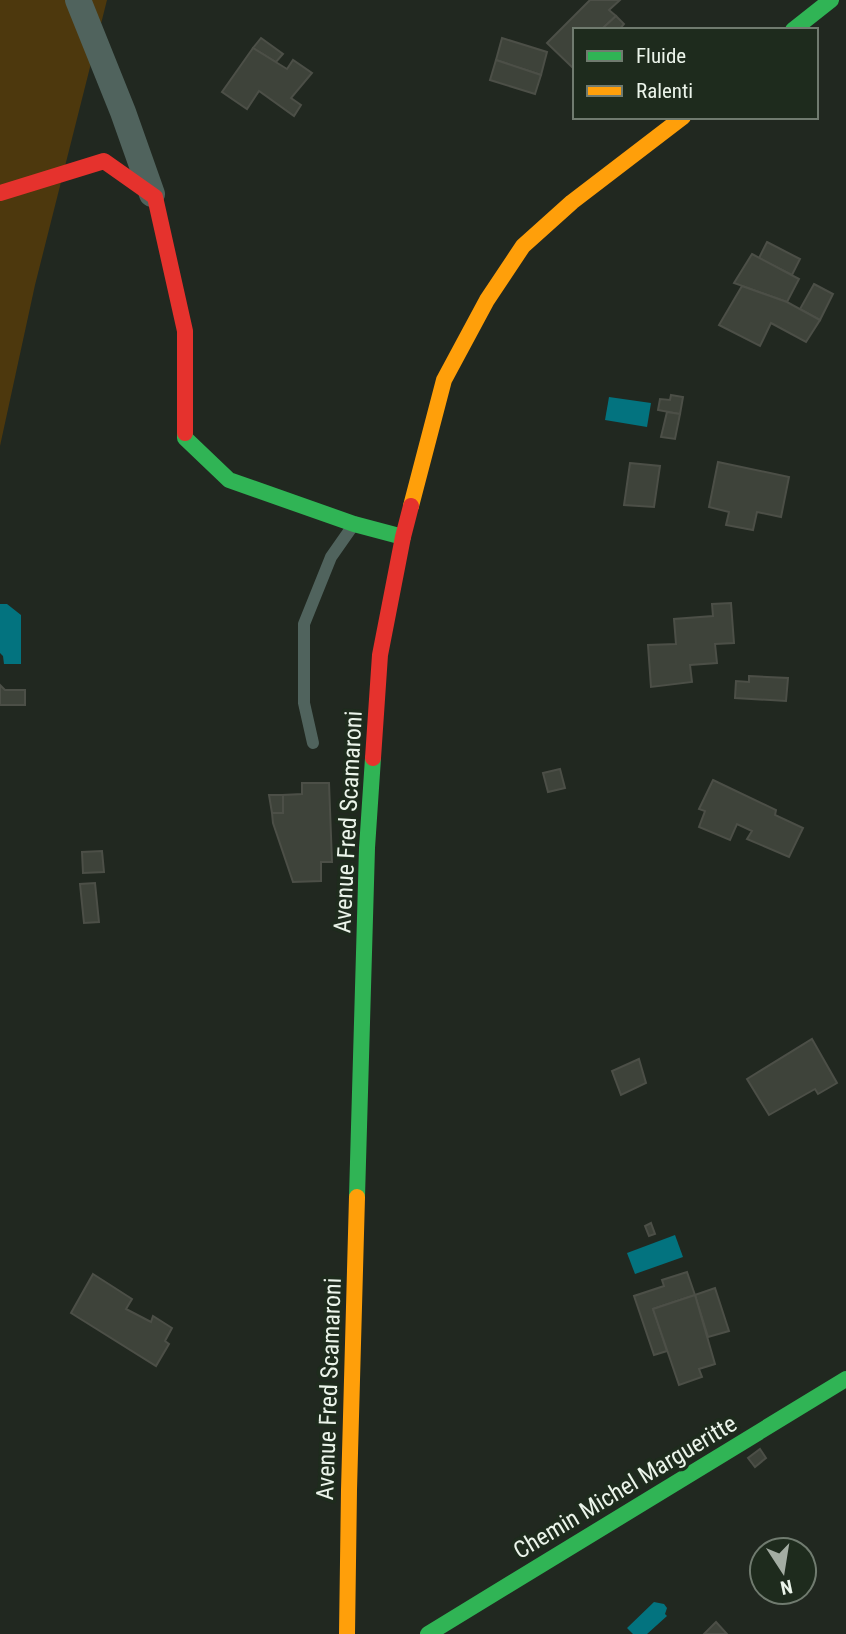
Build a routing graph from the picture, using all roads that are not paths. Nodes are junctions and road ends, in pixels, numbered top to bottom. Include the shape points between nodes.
1 (78, 0) edge
2 (831, 0) edge
3 (796, 28) edge
4 (680, 119) edge
5 (0, 193) edge
6 (152, 194) junction
7 (354, 524) junction
8 (403, 537) junction
9 (313, 743) dead end
10 (846, 1378) edge
11 (347, 1634) edge
12 (428, 1634) edge

1 - 6 street
2 - 3 main road
4 - 8 main road, Avenue Fred Scamaroni via 523,246 486,300 444,380
5 - 6 main road via 104,161
6 - 7 main road via 185,331 185,438 229,480
7 - 8 main road
7 - 9 lane via 331,557 304,624 304,703
8 - 11 main road, Avenue Fred Scamaroni via 380,655 367,848
10 - 12 main road, Chemin Michel Margueritte

